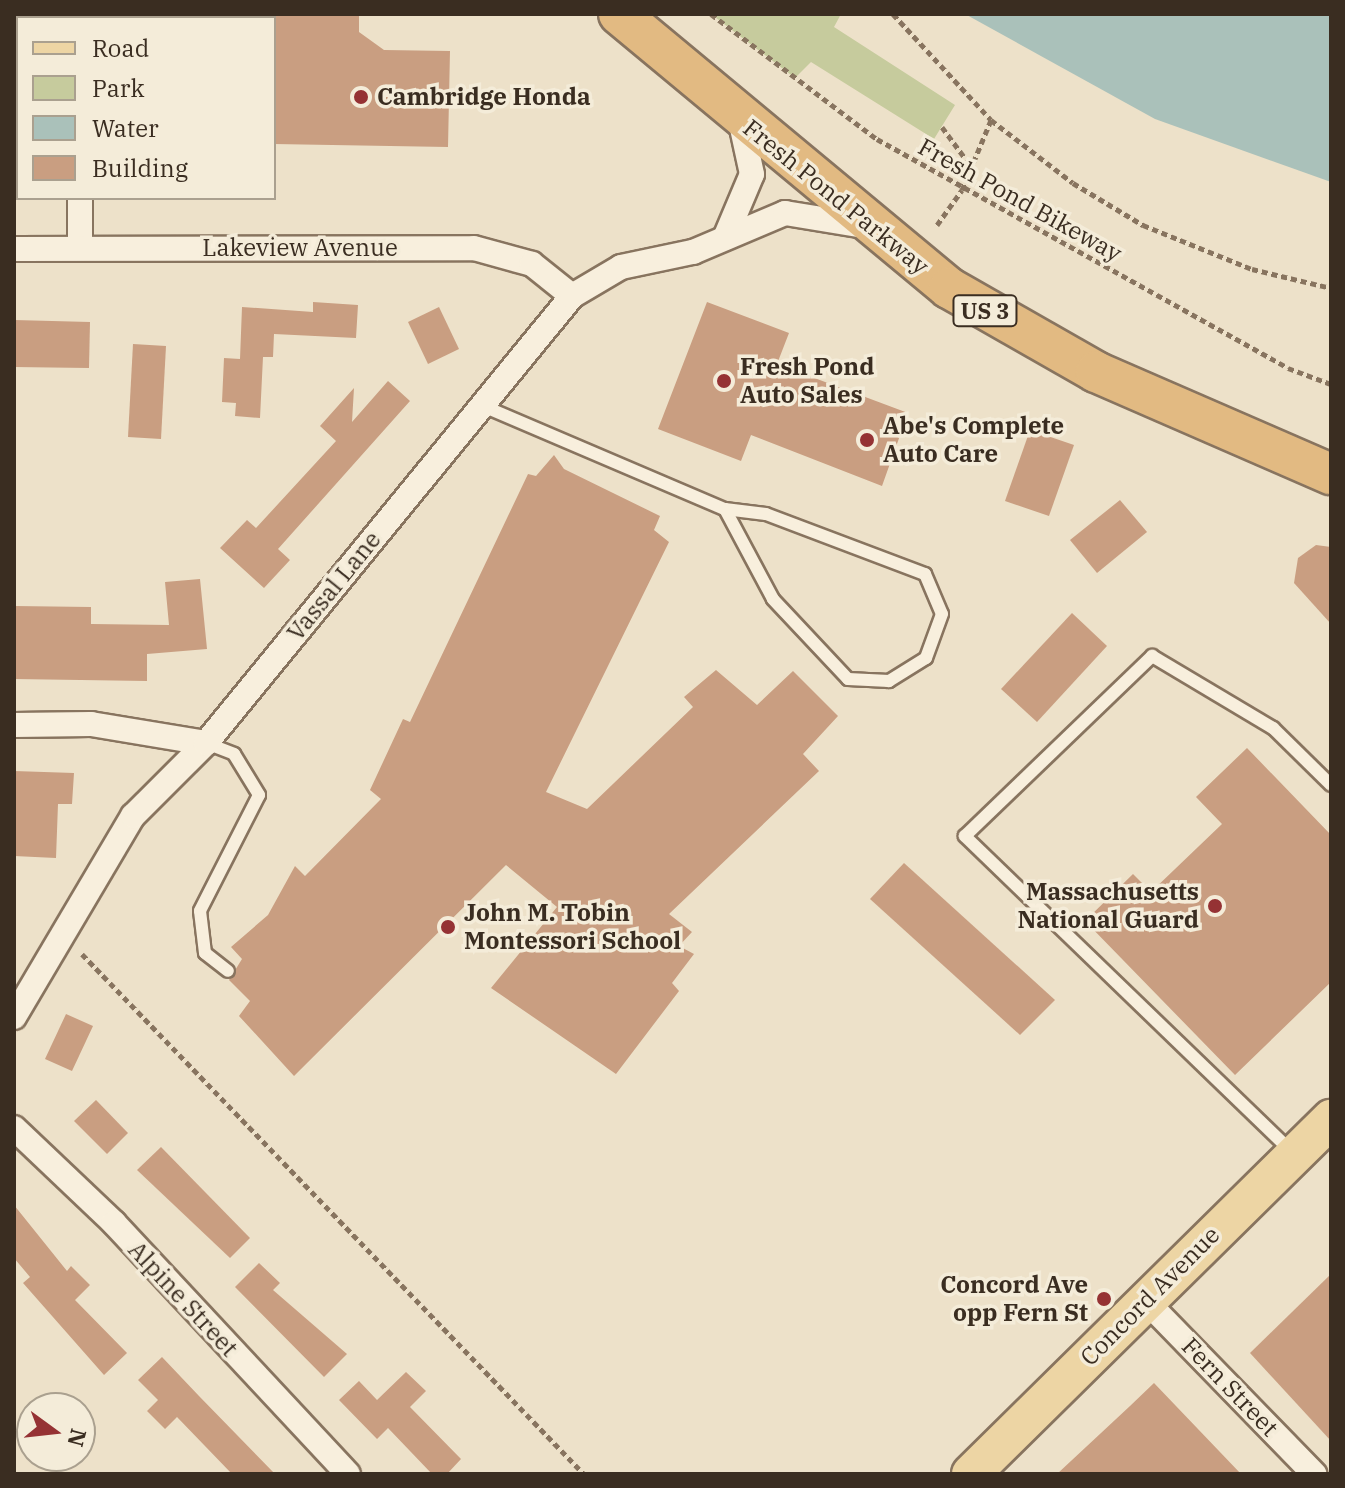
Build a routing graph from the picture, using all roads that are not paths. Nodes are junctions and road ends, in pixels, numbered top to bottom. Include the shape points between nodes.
1 (619, 14) edge
2 (739, 117) junction
3 (80, 200) edge
4 (867, 227) junction
5 (724, 240) junction
6 (80, 247) junction
7 (14, 249) edge
8 (572, 296) junction
9 (483, 406) junction
10 (1331, 474) edge
11 (725, 509) junction
12 (14, 725) edge
13 (206, 743) junction
14 (1331, 785) edge
15 (228, 971) dead end
16 (14, 1017) edge
17 (1331, 1119) edge
18 (14, 1128) edge
19 (1295, 1154) junction
20 (1145, 1300) junction
21 (348, 1474) edge
22 (971, 1474) edge
23 (1314, 1474) edge

1 - 2 highway, Fresh Pond Parkway / US 3
2 - 4 highway, Fresh Pond Parkway / US 3
2 - 5 street via 752,174 740,216
3 - 6 street
4 - 5 street, Vassal Lane via 785,213
4 - 10 highway, Fresh Pond Parkway / US 3 via 1051,349
5 - 8 street, Vassal Lane via 621,267
6 - 7 street, Lakeview Avenue
6 - 8 street, Lakeview Avenue via 474,248 532,264
8 - 9 street, Vassal Lane
9 - 11 lane
9 - 13 street, Vassal Lane
11 - 11 lane via 773,599 848,679 889,681 926,658 942,614 925,574 766,514
12 - 13 street via 123,727
13 - 15 lane via 234,754 259,795 200,911 205,953
13 - 16 street, Vassal Lane via 133,816
14 - 19 lane via 1273,728 1152,656 965,836
17 - 19 main road, Concord Avenue
18 - 21 street, Alpine Street
19 - 20 main road, Concord Avenue
20 - 22 main road, Concord Avenue
20 - 23 street, Fern Street

